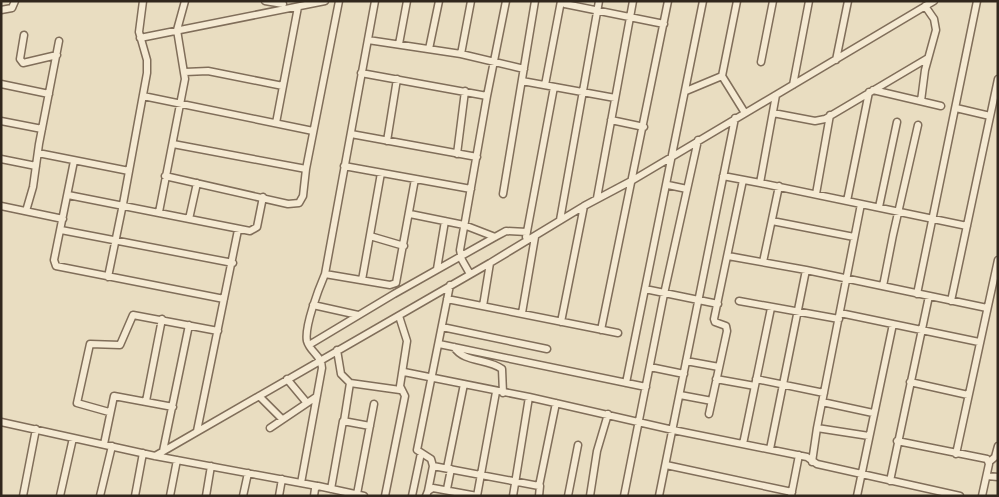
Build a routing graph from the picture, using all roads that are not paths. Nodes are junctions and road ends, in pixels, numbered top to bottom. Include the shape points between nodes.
1 (14, 1) edge
2 (143, 1) edge
3 (185, 1) edge
4 (265, 1) edge
5 (339, 1) edge
6 (374, 1) edge
7 (407, 1) edge
8 (439, 1) edge
9 (471, 1) edge
10 (506, 1) edge
11 (535, 1) edge
12 (599, 1) edge
13 (634, 1) edge
14 (668, 1) edge
15 (704, 1) edge
16 (738, 1) edge
17 (773, 1) edge
18 (809, 1) edge
19 (848, 1) edge
20 (934, 1) edge
21 (977, 1) edge
22 (322, 2) edge
23 (283, 5) edge
24 (925, 6) junction
25 (298, 7) junction
26 (1, 10) edge
27 (597, 11) junction
28 (631, 17) junction
29 (664, 24) junction
30 (177, 30) junction
31 (24, 35) dead end
32 (140, 38) junction
33 (368, 40) junction
34 (59, 41) dead end
35 (398, 44) junction
36 (430, 49) junction
37 (461, 54) junction
38 (57, 55) junction
39 (928, 58) junction
40 (836, 60) junction
41 (494, 62) junction
42 (761, 62) dead end
43 (524, 70) junction
44 (185, 72) junction
45 (361, 73) junction
46 (722, 76) junction
47 (397, 79) junction
48 (998, 79) edge
49 (522, 81) junction
50 (1, 84) edge
51 (545, 85) junction
52 (793, 85) junction
53 (283, 86) junction
54 (554, 87) junction
55 (465, 91) junction
56 (686, 91) junction
57 (871, 91) junction
58 (582, 92) junction
59 (49, 94) junction
60 (776, 95) junction
61 (143, 96) junction
62 (487, 96) junction
63 (615, 98) junction
64 (921, 101) junction
65 (995, 102) edge
66 (180, 105) junction
67 (941, 106) dead end
68 (956, 108) junction
69 (744, 113) junction
70 (773, 113) junction
71 (830, 115) junction
72 (990, 116) junction
73 (735, 118) junction
74 (611, 120) junction
75 (1, 121) edge
76 (897, 122) dead end
77 (276, 123) junction
78 (918, 126) dead end
79 (644, 127) junction
80 (42, 129) junction
81 (313, 131) junction
82 (351, 134) junction
83 (698, 140) junction
84 (387, 141) junction
85 (173, 144) junction
86 (38, 153) junction
87 (457, 154) junction
88 (674, 155) junction
89 (477, 157) junction
90 (1, 160) edge
91 (74, 161) junction
92 (36, 166) junction
93 (344, 166) junction
94 (306, 169) junction
95 (129, 172) junction
96 (381, 173) junction
97 (165, 176) junction
98 (723, 176) junction
99 (415, 178) junction
100 (633, 180) junction
101 (743, 180) junction
102 (197, 183) junction
103 (760, 183) junction
104 (668, 185) junction
105 (779, 186) junction
106 (471, 189) junction
107 (687, 189) junction
108 (503, 194) dead end
109 (816, 194) junction
110 (68, 195) junction
111 (263, 198) junction
112 (597, 198) junction
113 (848, 201) junction
114 (123, 204) junction
115 (861, 204) junction
116 (1, 206) edge
117 (584, 206) junction
118 (879, 207) junction
119 (26, 211) junction
120 (899, 211) junction
121 (159, 212) junction
122 (410, 214) junction
123 (63, 219) junction
124 (189, 219) junction
125 (932, 219) junction
126 (560, 220) junction
127 (445, 221) junction
128 (772, 222) junction
129 (464, 225) junction
130 (966, 226) junction
131 (61, 230) junction
132 (238, 230) junction
133 (527, 232) junction
134 (370, 236) junction
135 (495, 237) junction
136 (535, 237) junction
137 (854, 237) junction
138 (116, 240) junction
139 (525, 243) junction
140 (404, 246) junction
141 (460, 256) junction
142 (728, 256) junction
143 (998, 260) edge
144 (763, 262) junction
145 (233, 263) junction
146 (490, 263) junction
147 (437, 269) junction
148 (806, 270) junction
149 (325, 274) junction
150 (470, 274) junction
151 (108, 277) junction
152 (847, 279) junction
153 (362, 280) junction
154 (450, 285) junction
155 (883, 286) junction
156 (645, 289) junction
157 (664, 294) junction
158 (917, 294) junction
159 (929, 296) junction
160 (224, 299) junction
161 (448, 299) junction
162 (698, 300) junction
163 (739, 301) dead end
164 (951, 301) junction
165 (718, 304) junction
166 (313, 305) junction
167 (482, 306) junction
168 (771, 308) junction
169 (987, 308) junction
170 (798, 312) junction
171 (522, 313) junction
172 (358, 315) junction
173 (399, 316) junction
174 (840, 316) junction
175 (162, 319) junction
176 (561, 322) junction
177 (892, 324) junction
178 (189, 325) junction
179 (442, 327) junction
180 (601, 330) junction
181 (921, 330) junction
182 (218, 331) junction
183 (618, 333) dead end
184 (979, 342) junction
185 (438, 344) junction
186 (309, 345) junction
187 (454, 347) junction
188 (547, 349) dead end
189 (337, 350) junction
190 (321, 360) junction
191 (686, 361) junction
192 (719, 366) junction
193 (650, 367) junction
194 (404, 372) junction
195 (684, 374) junction
196 (430, 378) junction
197 (716, 379) junction
198 (756, 379) junction
199 (287, 380) junction
200 (910, 382) junction
201 (350, 383) junction
202 (626, 383) junction
203 (464, 384) junction
204 (783, 384) junction
205 (754, 386) junction
206 (646, 387) junction
207 (400, 390) junction
208 (496, 392) junction
209 (503, 393) junction
210 (824, 393) junction
211 (680, 395) junction
212 (968, 395) junction
213 (259, 396) junction
214 (316, 397) junction
215 (529, 397) junction
216 (146, 401) junction
217 (712, 401) junction
218 (822, 402) junction
219 (307, 403) junction
220 (556, 403) junction
221 (374, 404) dead end
222 (173, 407) junction
223 (109, 412) junction
224 (873, 413) junction
225 (608, 414) junction
226 (709, 414) dead end
227 (282, 420) junction
228 (344, 421) junction
229 (639, 421) junction
230 (1, 422) edge
231 (370, 426) junction
232 (270, 428) dead end
233 (817, 428) junction
234 (36, 430) junction
235 (673, 430) junction
236 (197, 432) junction
237 (869, 436) junction
238 (73, 438) junction
239 (897, 441) junction
240 (104, 444) junction
241 (578, 444) dead end
242 (743, 444) junction
243 (112, 446) junction
244 (998, 446) edge
245 (770, 449) junction
246 (163, 451) junction
247 (143, 453) junction
248 (421, 453) junction
249 (956, 454) junction
250 (798, 455) junction
251 (155, 456) junction
252 (177, 460) junction
253 (812, 462) junction
254 (989, 462) junction
255 (666, 465) junction
256 (211, 466) junction
257 (433, 466) junction
258 (449, 469) junction
259 (248, 473) junction
260 (862, 473) junction
261 (480, 475) junction
262 (987, 476) junction
263 (998, 477) edge
264 (282, 479) junction
265 (516, 481) junction
266 (890, 481) junction
267 (301, 483) junction
268 (317, 486) junction
269 (540, 486) junction
270 (917, 487) junction
271 (331, 489) junction
272 (443, 491) edge
273 (427, 493) edge
274 (346, 494) edge
275 (792, 494) edge
276 (360, 495) edge
277 (23, 496) edge
278 (60, 496) edge
279 (100, 496) edge
280 (135, 496) edge
281 (170, 496) edge
282 (206, 496) edge
283 (244, 496) edge
284 (279, 496) edge
285 (314, 496) edge
286 (386, 496) edge
287 (412, 496) edge
288 (474, 496) edge
289 (513, 496) edge
290 (538, 496) edge
291 (568, 496) edge
292 (590, 496) edge
293 (624, 496) edge
294 (659, 496) edge
295 (857, 496) edge
296 (914, 496) edge
297 (960, 496) edge
298 (982, 496) edge

1 - 26 street via 12,8
2 - 32 street
3 - 30 street
4 - 23 street
5 - 81 street
6 - 33 street
7 - 35 street
8 - 36 street
9 - 37 street
10 - 41 street
11 - 43 street
12 - 27 street
13 - 28 street
14 - 29 street
15 - 56 street
16 - 46 street
17 - 42 street
18 - 52 street
19 - 40 street
20 - 24 street
21 - 68 street
22 - 25 street
23 - 25 street
23 - 30 street
24 - 39 street via 936,25
24 - 40 street
25 - 53 street
27 - 28 street
27 - 51 street via 561,1
27 - 58 street
28 - 29 street
28 - 63 street
29 - 79 street
30 - 32 street
30 - 44 street
31 - 38 street via 20,59 23,63
32 - 61 street via 147,66
33 - 35 street
33 - 45 street
34 - 38 street
35 - 36 street
36 - 37 street
37 - 41 street
38 - 59 street
39 - 57 street
39 - 64 street
40 - 52 street
41 - 43 street
41 - 62 street
43 - 49 street
44 - 53 street via 217,72
44 - 66 street
45 - 47 street
45 - 82 street
46 - 56 street
46 - 69 street
47 - 55 street
47 - 84 street
48 - 65 street
49 - 51 street
49 - 108 street
50 - 59 street
51 - 54 street
52 - 60 street
53 - 77 street
54 - 58 street
54 - 133 street
55 - 62 street
55 - 87 street
56 - 88 street
57 - 64 street
57 - 71 street
57 - 113 street
58 - 63 street
58 - 126 street
59 - 80 street
60 - 69 street
60 - 70 street
61 - 66 street
61 - 95 street
62 - 89 street
63 - 74 street
64 - 67 street
65 - 72 street
66 - 77 street
66 - 85 street
68 - 72 street
68 - 125 street
69 - 73 street
70 - 71 street via 815,121
70 - 103 street
71 - 109 street
72 - 130 street
73 - 83 street
73 - 98 street
74 - 79 street
74 - 112 street
75 - 80 street
76 - 118 street
77 - 81 street
78 - 120 street
79 - 100 street
80 - 86 street
81 - 94 street
82 - 84 street
82 - 93 street
83 - 88 street
83 - 107 street
84 - 87 street
85 - 94 street
85 - 97 street
86 - 91 street
86 - 92 street
87 - 89 street
88 - 100 street
88 - 104 street
89 - 106 street
90 - 92 street
91 - 95 street
91 - 110 street
92 - 119 street
93 - 96 street
93 - 149 street
94 - 111 street via 303,196 299,203 288,204
95 - 114 street
96 - 99 street
96 - 134 street
97 - 102 street
97 - 121 street
98 - 101 street
98 - 162 street
99 - 106 street
99 - 122 street
100 - 112 street
100 - 180 street
101 - 103 street
101 - 142 street
102 - 111 street
102 - 124 street
103 - 105 street
104 - 107 street
104 - 156 street
105 - 109 street
105 - 128 street
106 - 129 street
107 - 157 street
109 - 113 street
110 - 114 street
110 - 123 street
111 - 132 street via 256,227 250,231
112 - 117 street
113 - 115 street
114 - 121 street
114 - 138 street
115 - 118 street
115 - 137 street
116 - 119 street
117 - 126 street
117 - 176 street
118 - 120 street
119 - 123 street
120 - 125 street
120 - 155 street
121 - 124 street
122 - 127 street
122 - 140 street
123 - 131 street
124 - 132 street
125 - 130 street
125 - 158 street
126 - 136 street
127 - 129 street
127 - 147 street
128 - 137 street
128 - 144 street
129 - 135 street
129 - 141 street
130 - 164 street
131 - 138 street
131 - 151 street via 54,260 56,266
132 - 145 street
133 - 135 street via 506,231
133 - 139 street
134 - 140 street
134 - 153 street
135 - 141 street
136 - 139 street
136 - 171 street
137 - 152 street
138 - 145 street
138 - 151 street
139 - 146 street
140 - 153 street via 396,283 390,285
141 - 147 street
141 - 150 street
142 - 144 street
142 - 165 street
143 - 169 street
144 - 148 street
145 - 160 street
146 - 150 street
146 - 167 street
147 - 172 street
148 - 152 street
148 - 170 street
149 - 153 street
149 - 166 street
150 - 154 street
151 - 160 street
152 - 155 street
152 - 174 street
154 - 161 street
154 - 173 street
155 - 158 street
156 - 157 street
156 - 202 street
157 - 162 street
157 - 193 street
158 - 159 street
159 - 164 street
159 - 181 street
160 - 182 street
161 - 167 street
161 - 179 street
162 - 165 street
162 - 191 street
163 - 168 street
164 - 169 street
165 - 192 street via 714,321 727,328
166 - 172 street
166 - 186 street via 307,338
167 - 171 street
168 - 170 street
168 - 198 street
169 - 184 street
170 - 174 street
170 - 204 street
171 - 176 street
172 - 186 street
173 - 189 street
173 - 194 street via 407,335
174 - 177 street
174 - 210 street
175 - 178 street
175 - 216 street
175 - 223 street via 133,315 120,345 90,344 77,403
176 - 180 street
177 - 181 street
177 - 224 street
178 - 182 street
178 - 222 street
179 - 185 street
179 - 188 street
180 - 183 street
181 - 184 street
181 - 200 street
182 - 236 street
184 - 212 street
185 - 187 street
185 - 196 street
186 - 190 street
187 - 202 street
187 - 209 street via 463,357 490,362 502,369
189 - 190 street
189 - 201 street via 341,374
190 - 199 street
190 - 214 street
191 - 192 street
191 - 195 street
192 - 197 street
193 - 195 street
193 - 206 street
194 - 196 street
194 - 207 street
195 - 211 street
196 - 203 street
196 - 248 street via 416,445
197 - 205 street
197 - 217 street
198 - 204 street
198 - 205 street
199 - 213 street
199 - 219 street
200 - 212 street
200 - 239 street
201 - 207 street
201 - 228 street
202 - 206 street
203 - 208 street
203 - 258 street
204 - 210 street
204 - 245 street
205 - 242 street
206 - 229 street
207 - 286 street via 405,396
208 - 209 street
208 - 261 street
209 - 215 street
210 - 218 street
211 - 217 street
211 - 235 street
212 - 249 street
213 - 227 street
213 - 236 street
214 - 219 street
214 - 267 street
215 - 220 street
215 - 265 street
216 - 222 street
216 - 223 street via 115,396
217 - 226 street
218 - 224 street
218 - 233 street
219 - 227 street
220 - 225 street
220 - 269 street
221 - 231 street
222 - 246 street
223 - 240 street
224 - 237 street
225 - 229 street
225 - 292 street
227 - 232 street
228 - 231 street
228 - 271 street
229 - 235 street
229 - 293 street
230 - 234 street
231 - 276 street
233 - 237 street
233 - 253 street
234 - 238 street
234 - 277 street
235 - 242 street
235 - 255 street
236 - 246 street
237 - 260 street
238 - 240 street
238 - 278 street
239 - 249 street
239 - 266 street
240 - 243 street
241 - 291 street
242 - 245 street
243 - 247 street
243 - 279 street
244 - 254 street via 995,457
245 - 250 street
246 - 251 street
247 - 251 street
247 - 280 street
248 - 257 street via 432,459
248 - 287 street
249 - 254 street
250 - 253 street
250 - 275 street
251 - 252 street
252 - 256 street
252 - 281 street
253 - 260 street
254 - 262 street
255 - 275 street
255 - 294 street
256 - 259 street
256 - 282 street
257 - 258 street
257 - 273 street
258 - 261 street
258 - 272 street
259 - 264 street
259 - 283 street
260 - 266 street
260 - 295 street
261 - 265 street
261 - 288 street
262 - 263 street
262 - 298 street
264 - 267 street
264 - 284 street
265 - 269 street
265 - 289 street
266 - 270 street
267 - 268 street
268 - 271 street
268 - 285 street
269 - 290 street
270 - 296 street
270 - 297 street
271 - 274 street
272 - 273 street via 433,488
272 - 288 street
274 - 276 street

